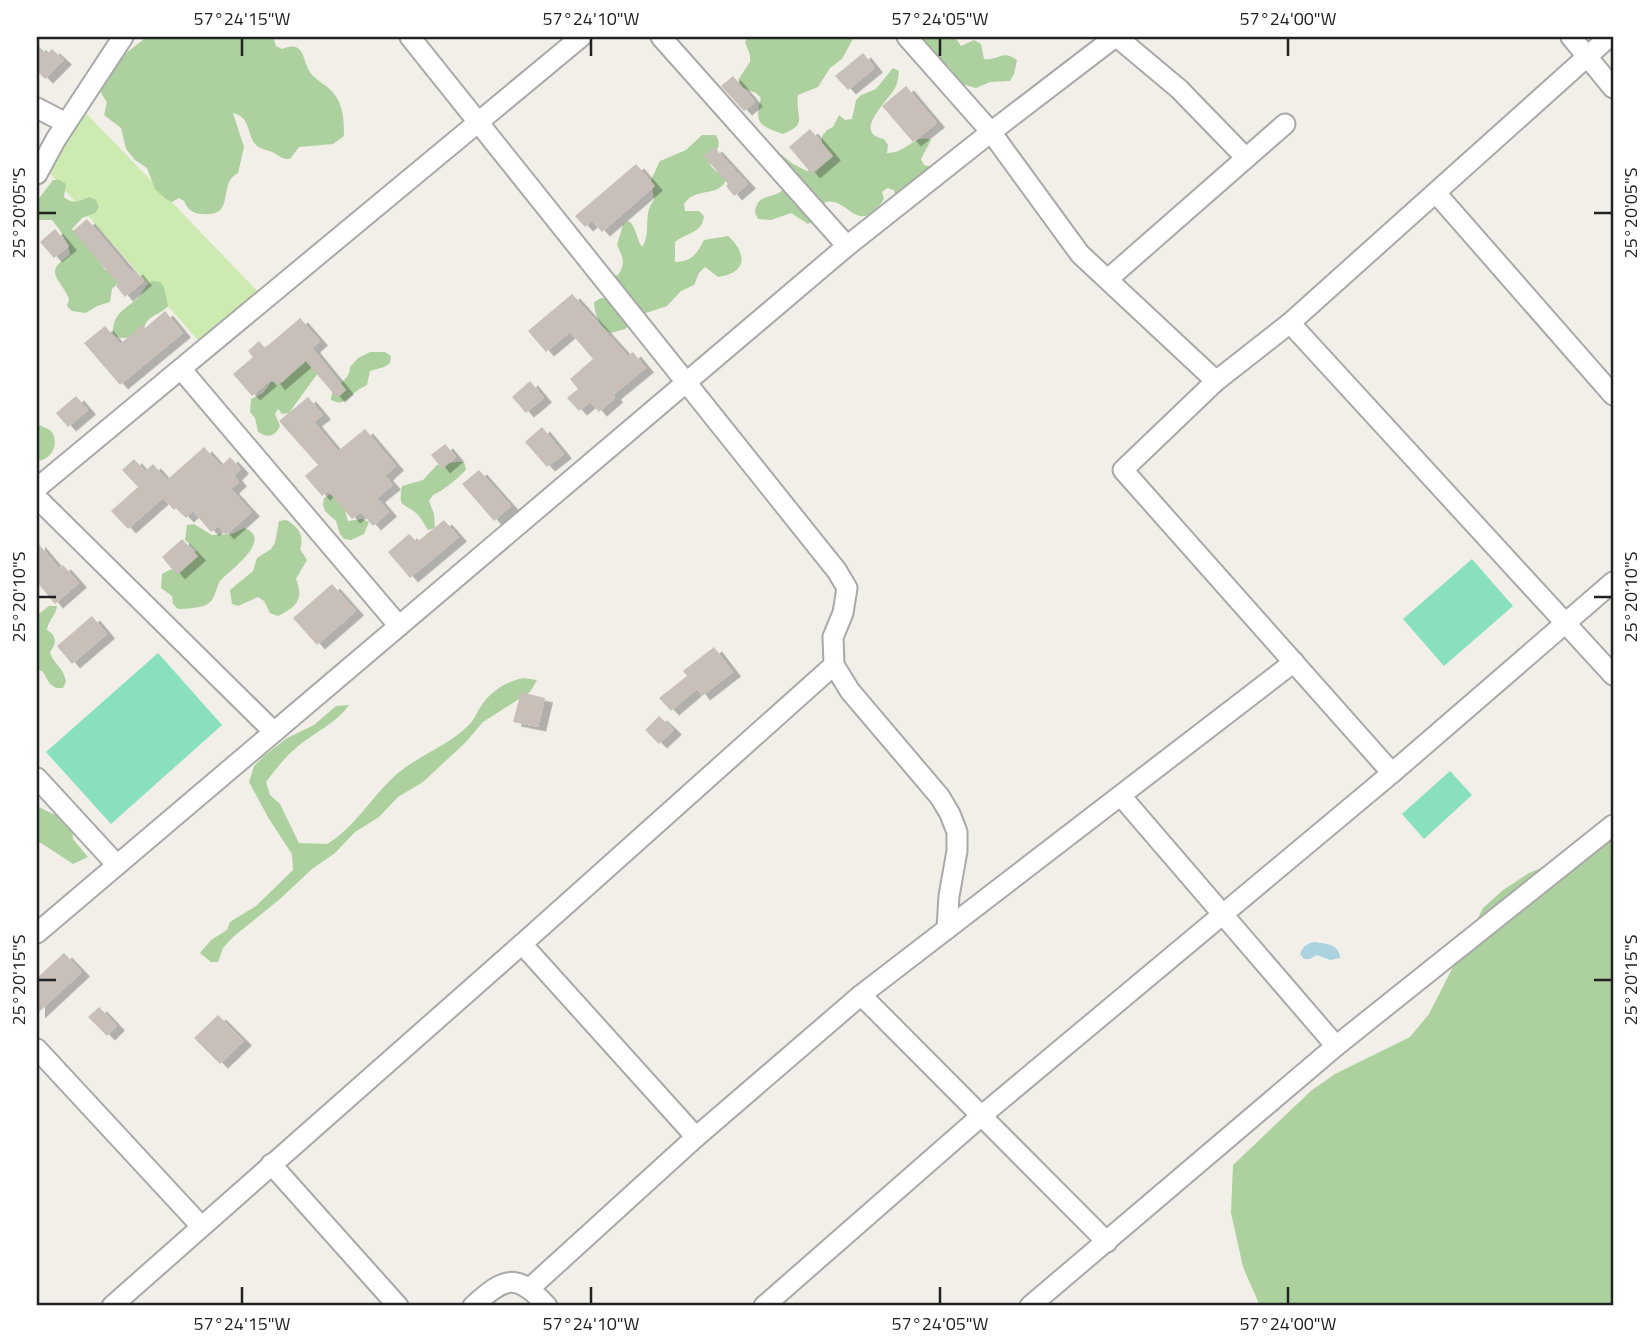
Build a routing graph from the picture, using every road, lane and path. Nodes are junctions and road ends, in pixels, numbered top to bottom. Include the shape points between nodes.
1 (123, 37) edge
2 (411, 37) edge
3 (581, 37) edge
4 (661, 37) edge
5 (908, 37) edge
6 (1116, 37) edge
7 (1571, 37) edge
8 (1609, 37) edge
9 (1587, 55) junction
10 (1613, 88) edge
11 (37, 108) edge
12 (478, 122) junction
13 (66, 123) junction
14 (1285, 124) dead end
15 (990, 132) junction
16 (1246, 158) junction
17 (37, 174) edge
18 (1436, 193) junction
19 (847, 246) junction
20 (1108, 279) junction
21 (1290, 323) junction
22 (181, 369) junction
23 (1216, 381) junction
24 (686, 382) junction
25 (1613, 395) edge
26 (37, 488) edge
27 (37, 498) edge
28 (1613, 582) edge
29 (1566, 623) junction
30 (399, 626) junction
31 (1294, 663) junction
32 (834, 665) junction
33 (1613, 675) edge
34 (274, 732) junction
35 (1392, 773) junction
36 (37, 778) edge
37 (1121, 796) junction
38 (1613, 825) edge
39 (117, 865) junction
40 (1223, 914) junction
41 (947, 929) junction
42 (37, 933) edge
43 (522, 944) junction
44 (861, 995) junction
45 (1336, 1046) junction
46 (37, 1049) edge
47 (980, 1116) junction
48 (696, 1137) junction
49 (271, 1164) junction
50 (201, 1226) junction
51 (1107, 1242) junction
52 (530, 1288) junction
53 (112, 1306) edge
54 (398, 1306) edge
55 (473, 1306) edge
56 (547, 1306) edge
57 (764, 1306) edge
58 (1030, 1306) edge

1 - 13 street
2 - 12 street
3 - 12 street
4 - 19 street
5 - 15 street
6 - 15 street
6 - 16 street via 1179,89
7 - 9 street
8 - 9 street
9 - 10 street
9 - 18 street
11 - 13 street
12 - 22 street
12 - 24 street
13 - 17 street
14 - 16 street
15 - 19 street
15 - 20 street via 1080,254
16 - 20 street
18 - 21 street
18 - 25 street
19 - 24 street
20 - 23 street
21 - 23 street
21 - 29 street
22 - 26 street
22 - 30 street
23 - 31 street via 1123,470
24 - 30 street
24 - 32 street via 848,589 833,637
27 - 34 street
28 - 29 street
29 - 33 street
29 - 35 street
30 - 34 street
31 - 35 street
31 - 37 street
32 - 41 street via 950,814 957,832 957,851
32 - 43 street
34 - 39 street
35 - 40 street
36 - 39 street
37 - 40 street
37 - 41 street
38 - 45 street
39 - 42 street
40 - 45 street
40 - 47 street
41 - 44 street
43 - 48 street
43 - 49 street
44 - 47 street
44 - 48 street
45 - 51 street
46 - 50 street
47 - 51 street
47 - 57 street
48 - 52 street
49 - 50 street
49 - 54 street
50 - 53 street
51 - 58 street
52 - 55 street via 506,1282
52 - 56 street

